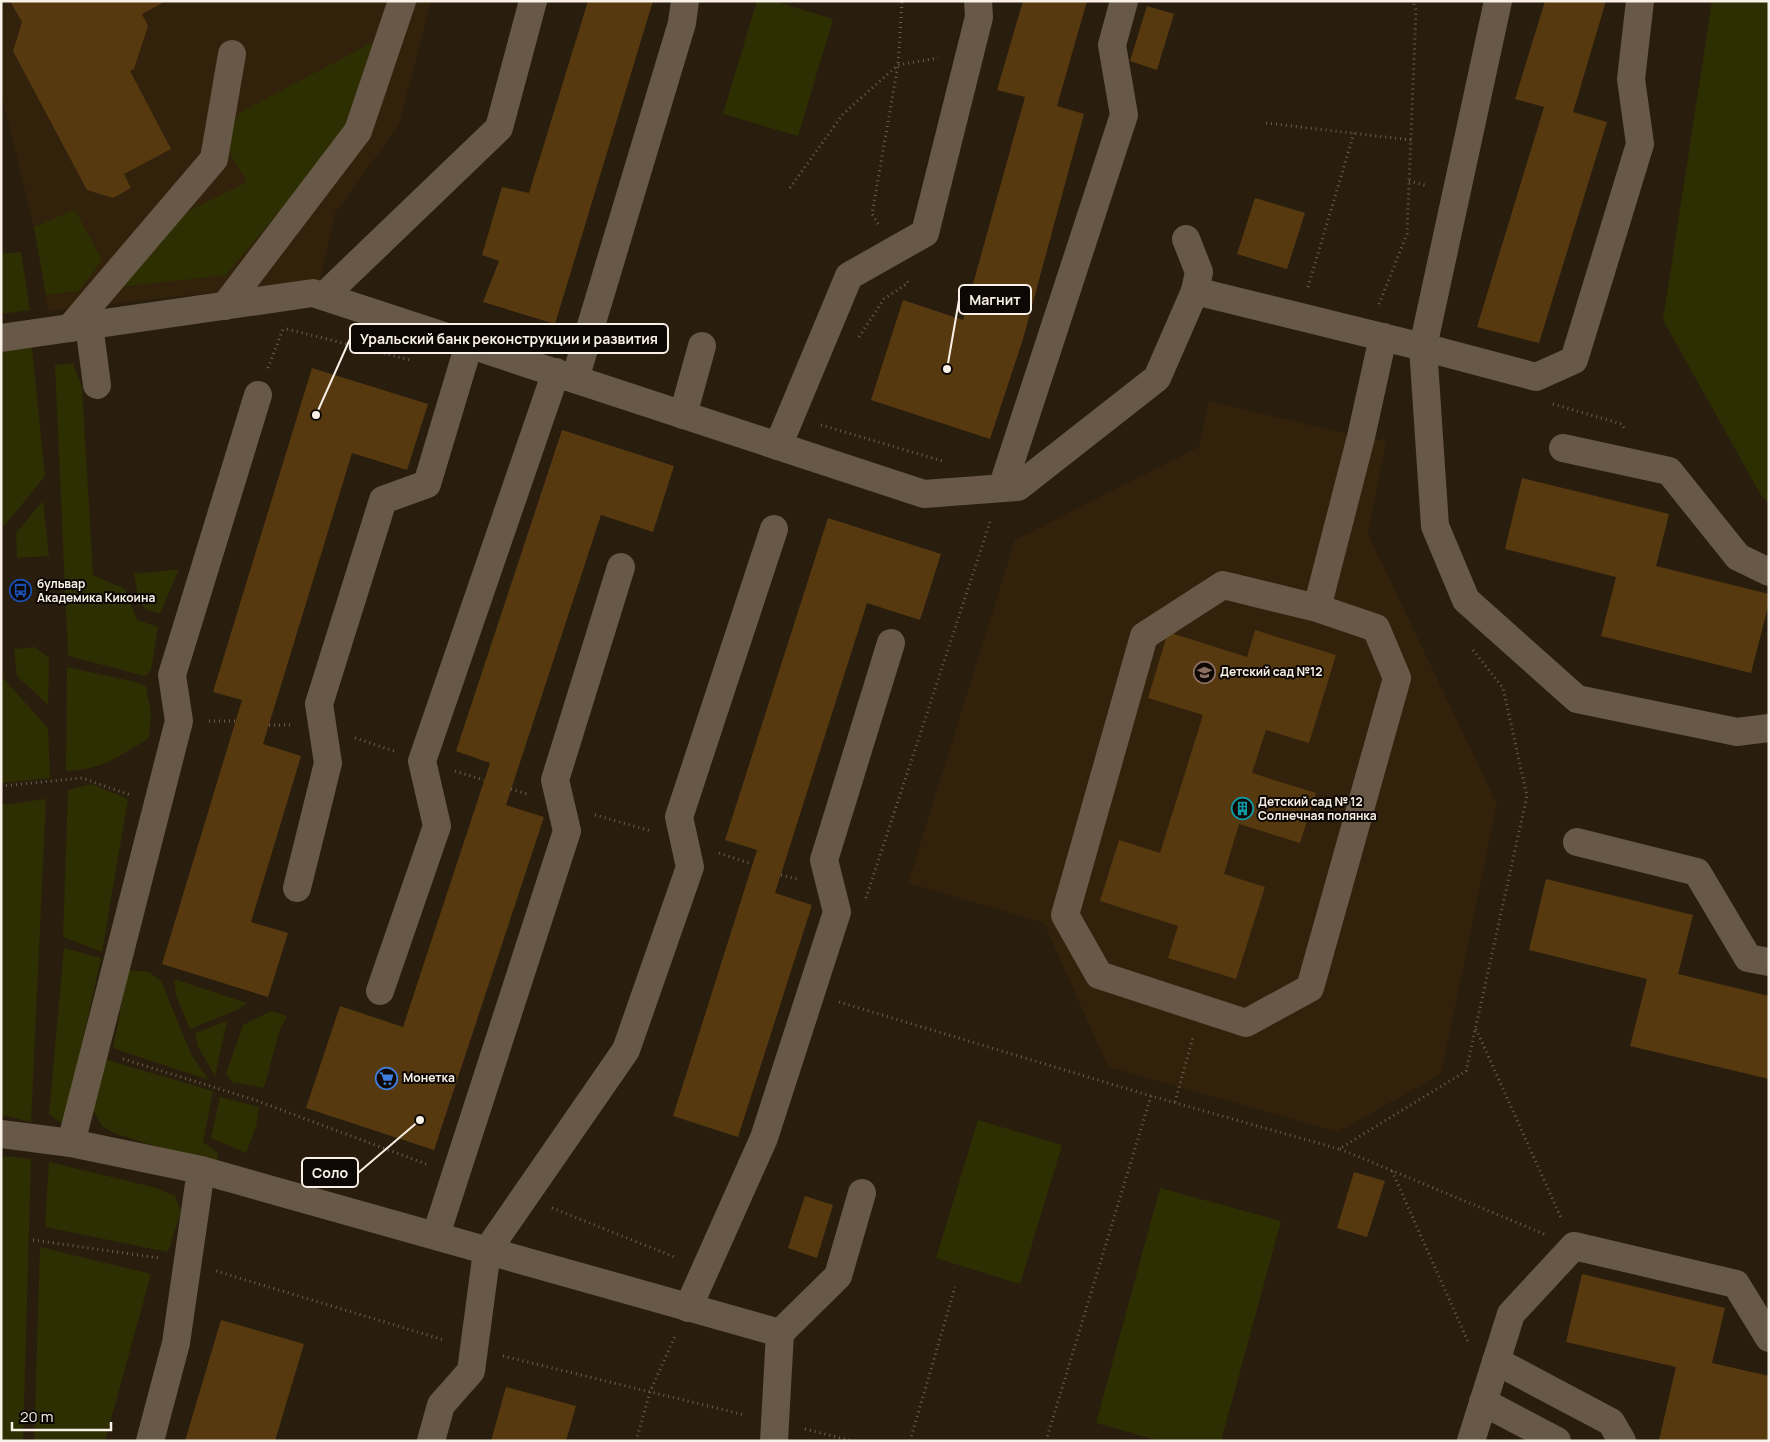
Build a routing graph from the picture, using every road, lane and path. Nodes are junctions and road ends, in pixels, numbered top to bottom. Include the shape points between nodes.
1 (402, 1) edge
2 (533, 1) edge
3 (685, 1) edge
4 (902, 1) edge
5 (978, 1) edge
6 (1124, 1) edge
7 (1498, 1) edge
8 (1640, 1) edge
9 (971, 53) junction
10 (232, 54) dead end
11 (898, 65) junction
12 (1266, 123) dead end
13 (1354, 133) junction
14 (1411, 140) dead end
15 (790, 188) dead end
16 (1186, 239) dead end
17 (891, 252) junction
18 (1194, 291) junction
19 (1307, 293) dead end
20 (295, 296) junction
21 (324, 296) junction
22 (225, 306) junction
23 (80, 327) junction
24 (283, 328) junction
25 (275, 330) dead end
26 (1, 338) edge
27 (1383, 338) junction
28 (469, 344) junction
29 (855, 344) dead end
30 (702, 346) dead end
31 (1423, 347) junction
32 (414, 361) dead end
33 (565, 376) junction
34 (97, 385) dead end
35 (258, 396) joint
36 (683, 414) junction
37 (778, 446) junction
38 (1563, 448) dead end
39 (1002, 488) junction
40 (774, 528) dead end
41 (622, 567) dead end
42 (1769, 572) edge
43 (1317, 608) junction
44 (890, 642) dead end
45 (1467, 643) dead end
46 (269, 725) dead end
47 (322, 726) junction
48 (1769, 728) edge
49 (422, 761) junction
50 (484, 780) dead end
51 (1, 786) edge
52 (511, 789) dead end
53 (561, 805) junction
54 (157, 806) junction
55 (684, 840) junction
56 (1577, 842) dead end
57 (752, 864) dead end
58 (297, 888) dead end
59 (865, 902) dead end
60 (1769, 962) edge
61 (380, 990) dead end
62 (832, 1000) dead end
63 (1202, 1009) junction
64 (1475, 1028) junction
65 (96, 1051) junction
66 (1151, 1096) junction
67 (1175, 1102) junction
68 (1, 1134) edge
69 (71, 1144) junction
70 (1339, 1149) junction
71 (201, 1170) junction
72 (1392, 1171) junction
73 (456, 1175) junction
74 (862, 1193) dead end
75 (524, 1197) junction
76 (436, 1235) junction
77 (1574, 1246) junction
78 (487, 1250) junction
79 (705, 1269) junction
80 (955, 1287) dead end
81 (688, 1308) junction
82 (780, 1333) junction
83 (1769, 1338) edge
84 (1496, 1361) junction
85 (1486, 1394) junction
86 (150, 1441) edge
87 (431, 1441) edge
88 (636, 1441) edge
89 (774, 1441) edge
90 (910, 1441) edge
91 (1046, 1441) edge
92 (1471, 1441) edge
93 (1557, 1441) edge
94 (1622, 1441) edge

1 - 22 street via 358,131
2 - 21 street via 499,128
3 - 33 street via 682,24
4 - 11 path
5 - 9 street via 979,18
6 - 39 street via 1112,45 1124,115
7 - 31 street
8 - 31 street via 1631,79 1640,144 1574,360 1536,377
9 - 11 path
9 - 17 street via 925,233
10 - 23 street via 214,159
11 - 15 path via 843,114
11 - 17 path via 872,214
12 - 13 path
13 - 14 path
13 - 19 path
16 - 18 street via 1199,272
17 - 29 path via 908,283 884,299
17 - 37 street via 849,276
18 - 27 street
18 - 39 street via 1157,378 1018,487
20 - 21 street via 313,293
20 - 22 street
20 - 24 path
21 - 28 street
22 - 23 street
23 - 26 street
23 - 34 street
24 - 25 path
24 - 32 path
24 - 35 path
27 - 31 street
27 - 43 street
28 - 33 street
28 - 47 street via 427,484 383,500 319,704
30 - 36 street
31 - 48 street via 1435,526 1466,600 1576,699 1737,732
33 - 36 street
33 - 49 street
35 - 54 street via 172,675 179,721
36 - 37 street
37 - 39 street via 924,494
38 - 42 street via 1669,471 1738,557
39 - 59 path
40 - 55 street via 680,817
41 - 53 street via 555,780
43 - 63 street via 1376,628 1397,678 1310,988 1246,1023
43 - 63 street via 1223,585 1144,636 1066,915 1099,975
44 - 79 street via 824,860 837,912 764,1138
45 - 64 path via 1503,688 1528,796
46 - 47 path
47 - 49 path
47 - 58 street via 328,763
49 - 50 path
49 - 61 street via 437,826
51 - 54 path via 82,778
52 - 53 path
53 - 55 path
53 - 73 street via 567,831
54 - 65 street
55 - 57 path
55 - 75 street via 690,867 626,1050
56 - 60 street via 1697,872 1748,958
62 - 66 path
63 - 67 path
64 - 70 path via 1466,1070
64 - 77 path
65 - 69 street
65 - 73 path via 255,1100
66 - 67 path
66 - 91 path
67 - 70 path
68 - 69 street
69 - 71 street
70 - 72 path
71 - 76 street
71 - 86 street via 176,1343
72 - 77 path
72 - 85 path
73 - 76 street
74 - 82 street via 838,1276
75 - 78 street
75 - 79 path
76 - 78 street
77 - 83 street via 1736,1284
77 - 84 street via 1512,1314
78 - 81 street
78 - 87 street via 471,1370 441,1405
79 - 81 street
80 - 90 path
81 - 82 street
81 - 88 path via 650,1392
82 - 89 street
84 - 85 street
84 - 94 street via 1611,1422
85 - 92 street
85 - 93 street

